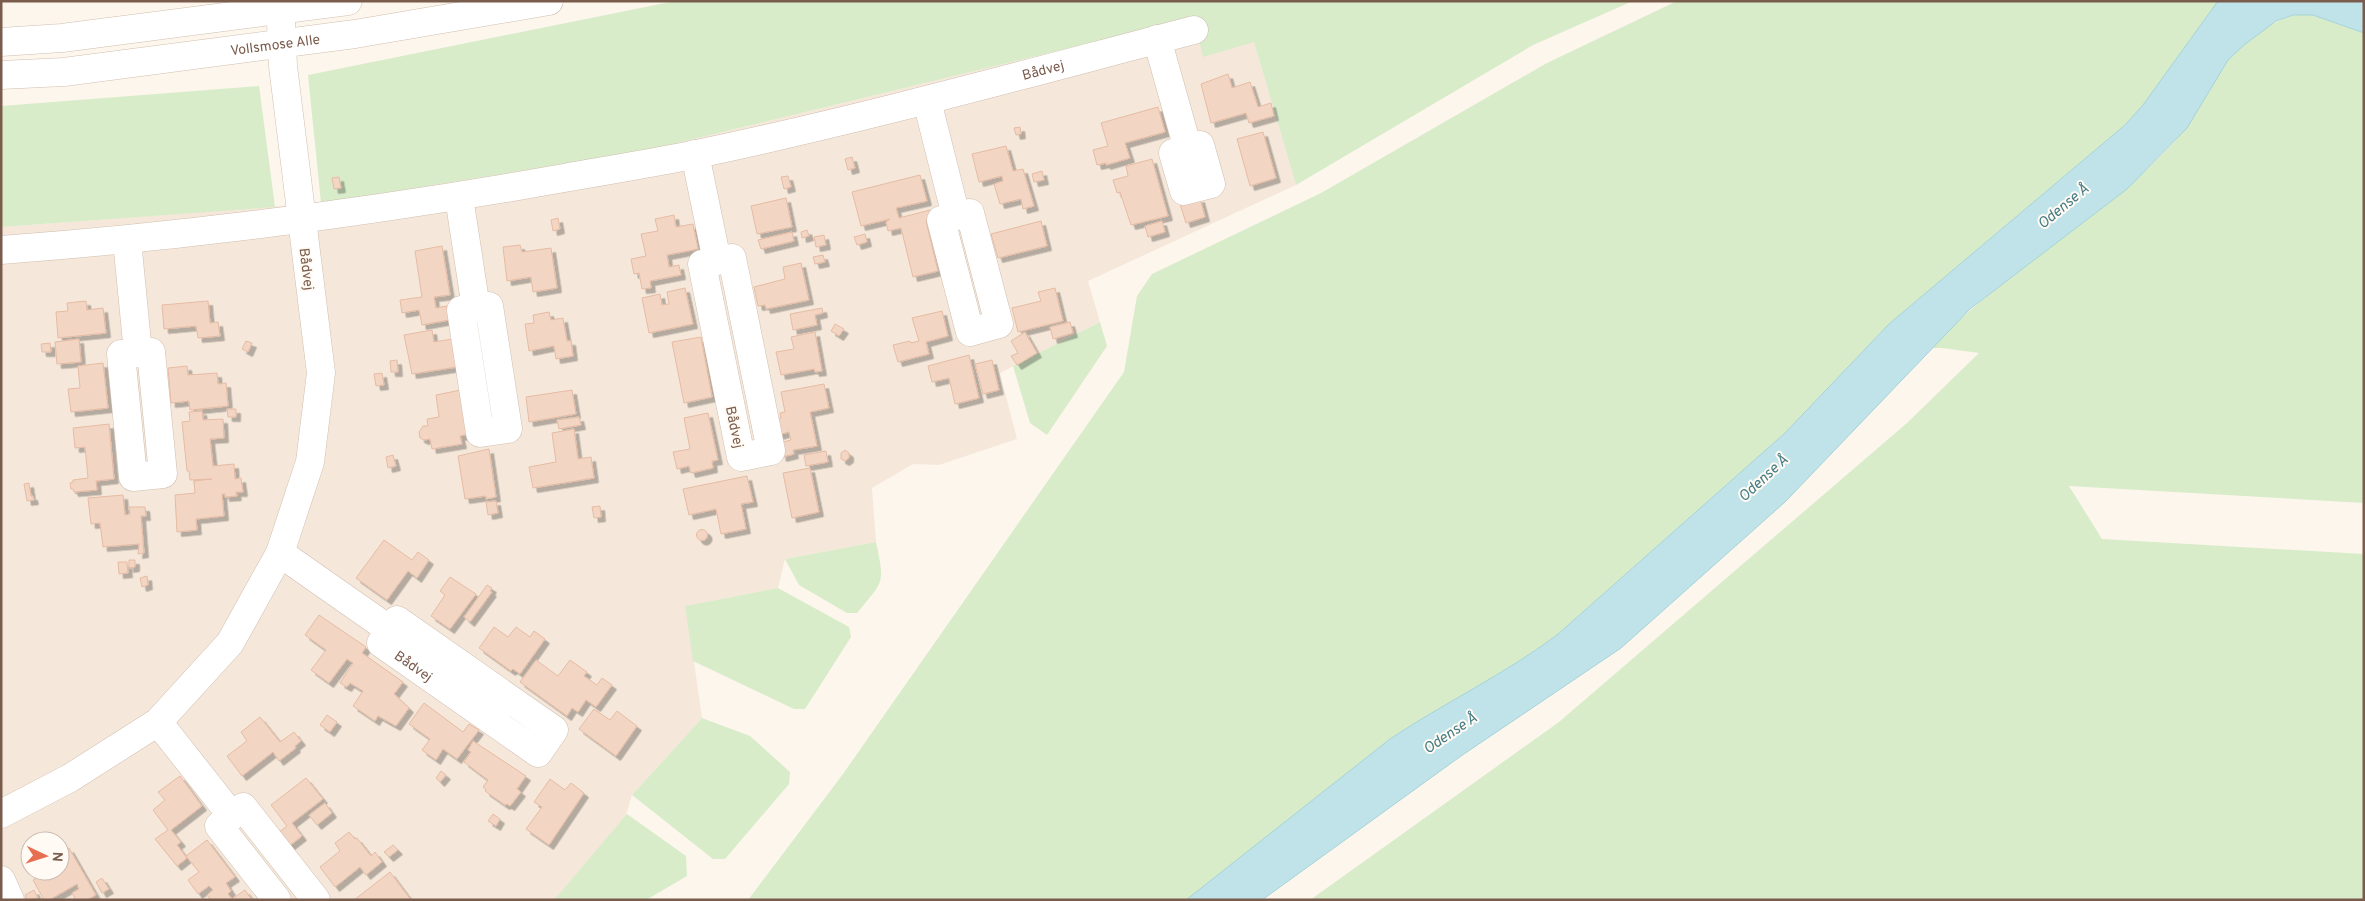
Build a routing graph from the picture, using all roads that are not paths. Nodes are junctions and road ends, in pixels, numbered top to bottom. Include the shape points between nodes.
1 (348, 1) edge
2 (549, 1) edge
3 (280, 5) edge
4 (1194, 30) dead end
5 (1157, 39) junction
6 (1, 42) edge
7 (281, 44) junction
8 (1, 75) edge
9 (927, 101) junction
10 (1188, 149) dead end
11 (696, 154) junction
12 (459, 197) junction
13 (956, 216) dead end
14 (301, 220) junction
15 (127, 240) junction
16 (1, 250) edge
17 (717, 261) junction
18 (476, 308) dead end
19 (138, 353) dead end
20 (280, 553) junction
21 (390, 630) junction
22 (158, 722) junction
23 (1, 814) edge
24 (232, 816) junction
25 (1, 880) edge
26 (10, 900) edge
27 (277, 900) edge
28 (316, 900) edge

1 - 3 street
2 - 7 street, Vollsmose Alle
3 - 6 street via 62,38
3 - 7 street, Bådvej
4 - 5 street, Bådvej
5 - 9 street, Bådvej
5 - 10 street
7 - 8 street, Vollsmose Alle via 64,72
7 - 14 street, Bådvej
9 - 11 street, Bådvej
9 - 13 street
11 - 12 street, Bådvej
11 - 17 street
12 - 14 street, Bådvej
12 - 18 street
14 - 15 street, Bådvej
14 - 20 street, Bådvej via 321,373 310,462
15 - 16 street, Bådvej
15 - 19 street
17 - 17 street, Bådvej via 732,258 771,451 741,457 702,264
20 - 21 street, Bådvej
20 - 22 street, Bådvej via 230,643
21 - 21 street, Bådvej via 381,643 538,753 554,730 397,620
22 - 23 street, Bådvej via 70,778
22 - 24 street
24 - 27 street via 219,826
24 - 28 street via 243,807
25 - 26 street

